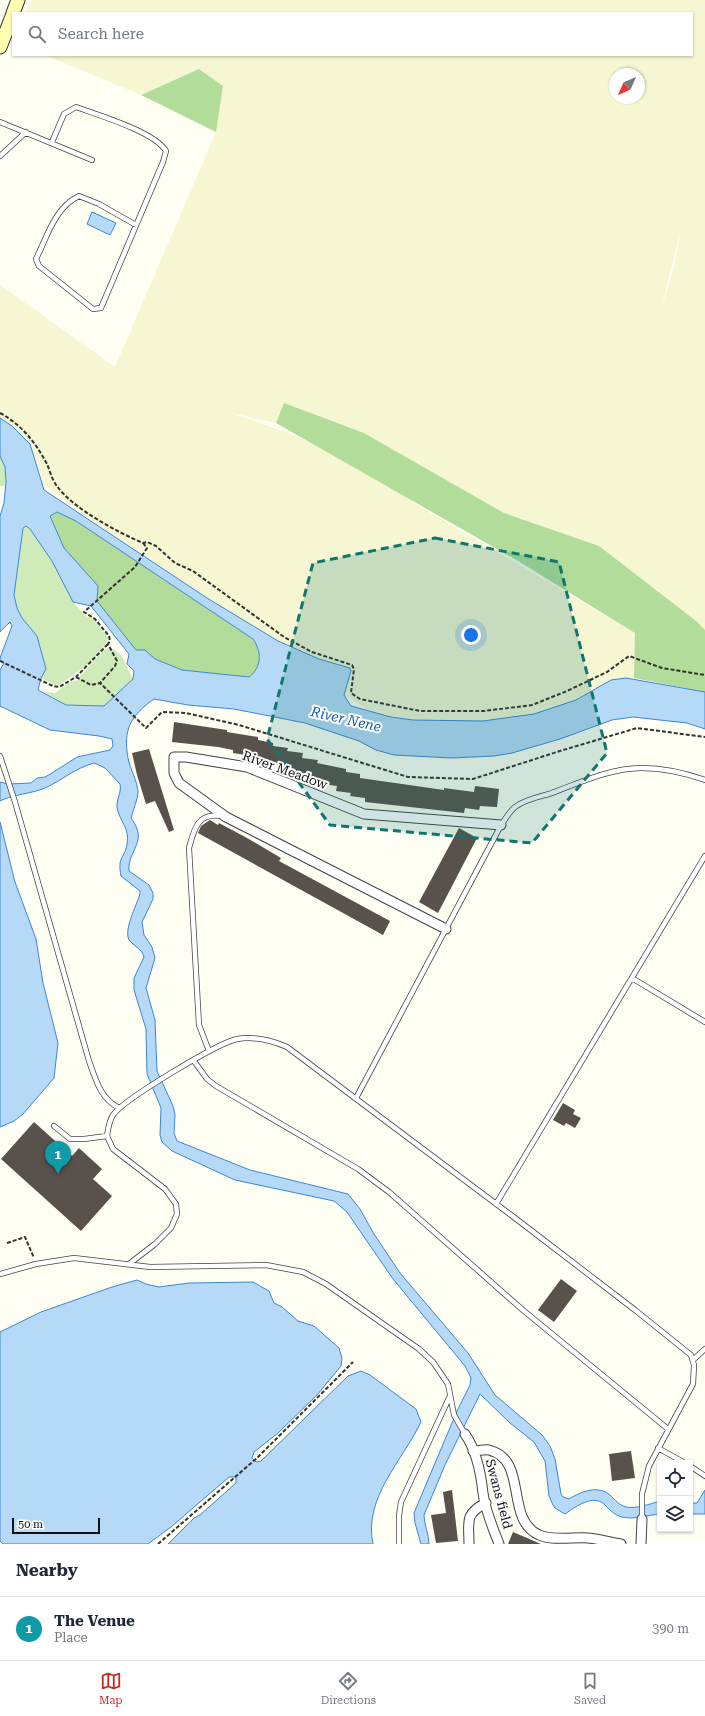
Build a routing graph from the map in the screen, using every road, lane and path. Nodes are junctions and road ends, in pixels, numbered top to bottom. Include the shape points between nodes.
1 (18, 0) edge
2 (13, 12) edge
3 (12, 16) edge
4 (0, 47) edge
5 (0, 122) edge
6 (26, 132) junction
7 (52, 142) junction
8 (0, 156) edge
9 (92, 160) dead end
10 (136, 224) junction
11 (0, 414) edge
12 (143, 543) junction
13 (108, 644) junction
14 (0, 661) edge
15 (705, 676) edge
16 (76, 677) junction
17 (100, 683) junction
18 (705, 737) edge
19 (0, 756) edge
20 (705, 780) edge
21 (226, 816) junction
22 (502, 825) junction
23 (705, 856) edge
24 (446, 929) junction
25 (632, 978) junction
26 (705, 1022) edge
27 (209, 1052) junction
28 (194, 1061) junction
29 (356, 1098) junction
30 (119, 1108) junction
31 (54, 1126) dead end
32 (107, 1136) junction
33 (496, 1204) junction
34 (7, 1243) dead end
35 (36, 1264) junction
36 (128, 1264) junction
37 (0, 1274) edge
38 (705, 1349) edge
39 (693, 1360) junction
40 (353, 1362) dead end
41 (449, 1398) junction
42 (668, 1429) junction
43 (465, 1434) joint
44 (658, 1448) junction
45 (473, 1451) junction
46 (680, 1460) edge
47 (693, 1468) edge
48 (705, 1476) edge
49 (486, 1503) junction
50 (642, 1519) joint
51 (158, 1544) edge
52 (398, 1544) edge
53 (469, 1544) edge
54 (499, 1544) edge
55 (621, 1544) edge
56 (641, 1544) edge

1 - 2 street
3 - 4 street
5 - 6 lane
6 - 7 lane
6 - 8 lane
7 - 9 lane
7 - 10 lane via 64,114 76,107 144,133 164,147 166,151 163,162
10 - 10 lane via 101,308 93,309 39,266 36,259 60,210 69,200 79,196
11 - 12 path via 10,418 36,444 56,485 66,497 127,536
12 - 13 path via 147,548 135,568 86,609 85,613 95,619 109,636
12 - 15 path via 156,546 175,563 193,571 284,637 312,652 352,665 353,696 386,706 420,711 484,712 532,705 607,672 630,656 662,668
13 - 16 path
13 - 17 path via 117,661 116,666
14 - 16 path via 59,688
16 - 17 path via 91,685
17 - 18 path via 146,728 162,712 186,713 239,725 408,777 473,779 637,728
19 - 30 lane via 89,1061 100,1091 110,1103
20 - 22 lane via 682,773 643,768 606,773 516,806
21 - 22 street, River Meadow via 179,783 174,773 174,757 246,767 364,814
21 - 24 street, River Meadow
21 - 27 lane via 211,815 200,821 189,848 199,1026
22 - 24 lane
23 - 25 lane
24 - 29 lane
25 - 26 lane
25 - 33 lane
27 - 28 lane
27 - 29 lane via 235,1040 251,1038 271,1041 287,1047
28 - 30 lane
28 - 42 lane via 207,1079 216,1086 358,1170 389,1192 524,1311
29 - 33 lane
30 - 32 lane via 112,1117
31 - 32 lane via 70,1139
32 - 36 lane via 113,1149 165,1189 176,1204 177,1214 171,1228
33 - 39 lane via 678,1343
34 - 35 path via 25,1237
35 - 36 lane via 74,1258
35 - 37 lane
36 - 41 lane via 150,1267 266,1266 303,1272 326,1284 419,1349 443,1375 448,1384
38 - 39 lane
39 - 42 lane via 693,1384
40 - 51 path via 257,1458
41 - 43 lane via 454,1416
41 - 52 lane via 402,1502
42 - 44 lane
43 - 45 street, Swans field via 472,1443
44 - 46 lane
44 - 50 lane via 649,1466 642,1494
45 - 49 street, Swans field via 484,1485
45 - 55 street, Swans field via 488,1450 505,1459 512,1473 521,1515 528,1527 539,1535 555,1538 589,1538
47 - 48 lane
49 - 53 street via 473,1510 469,1517
49 - 54 street, Swans field
50 - 56 street

